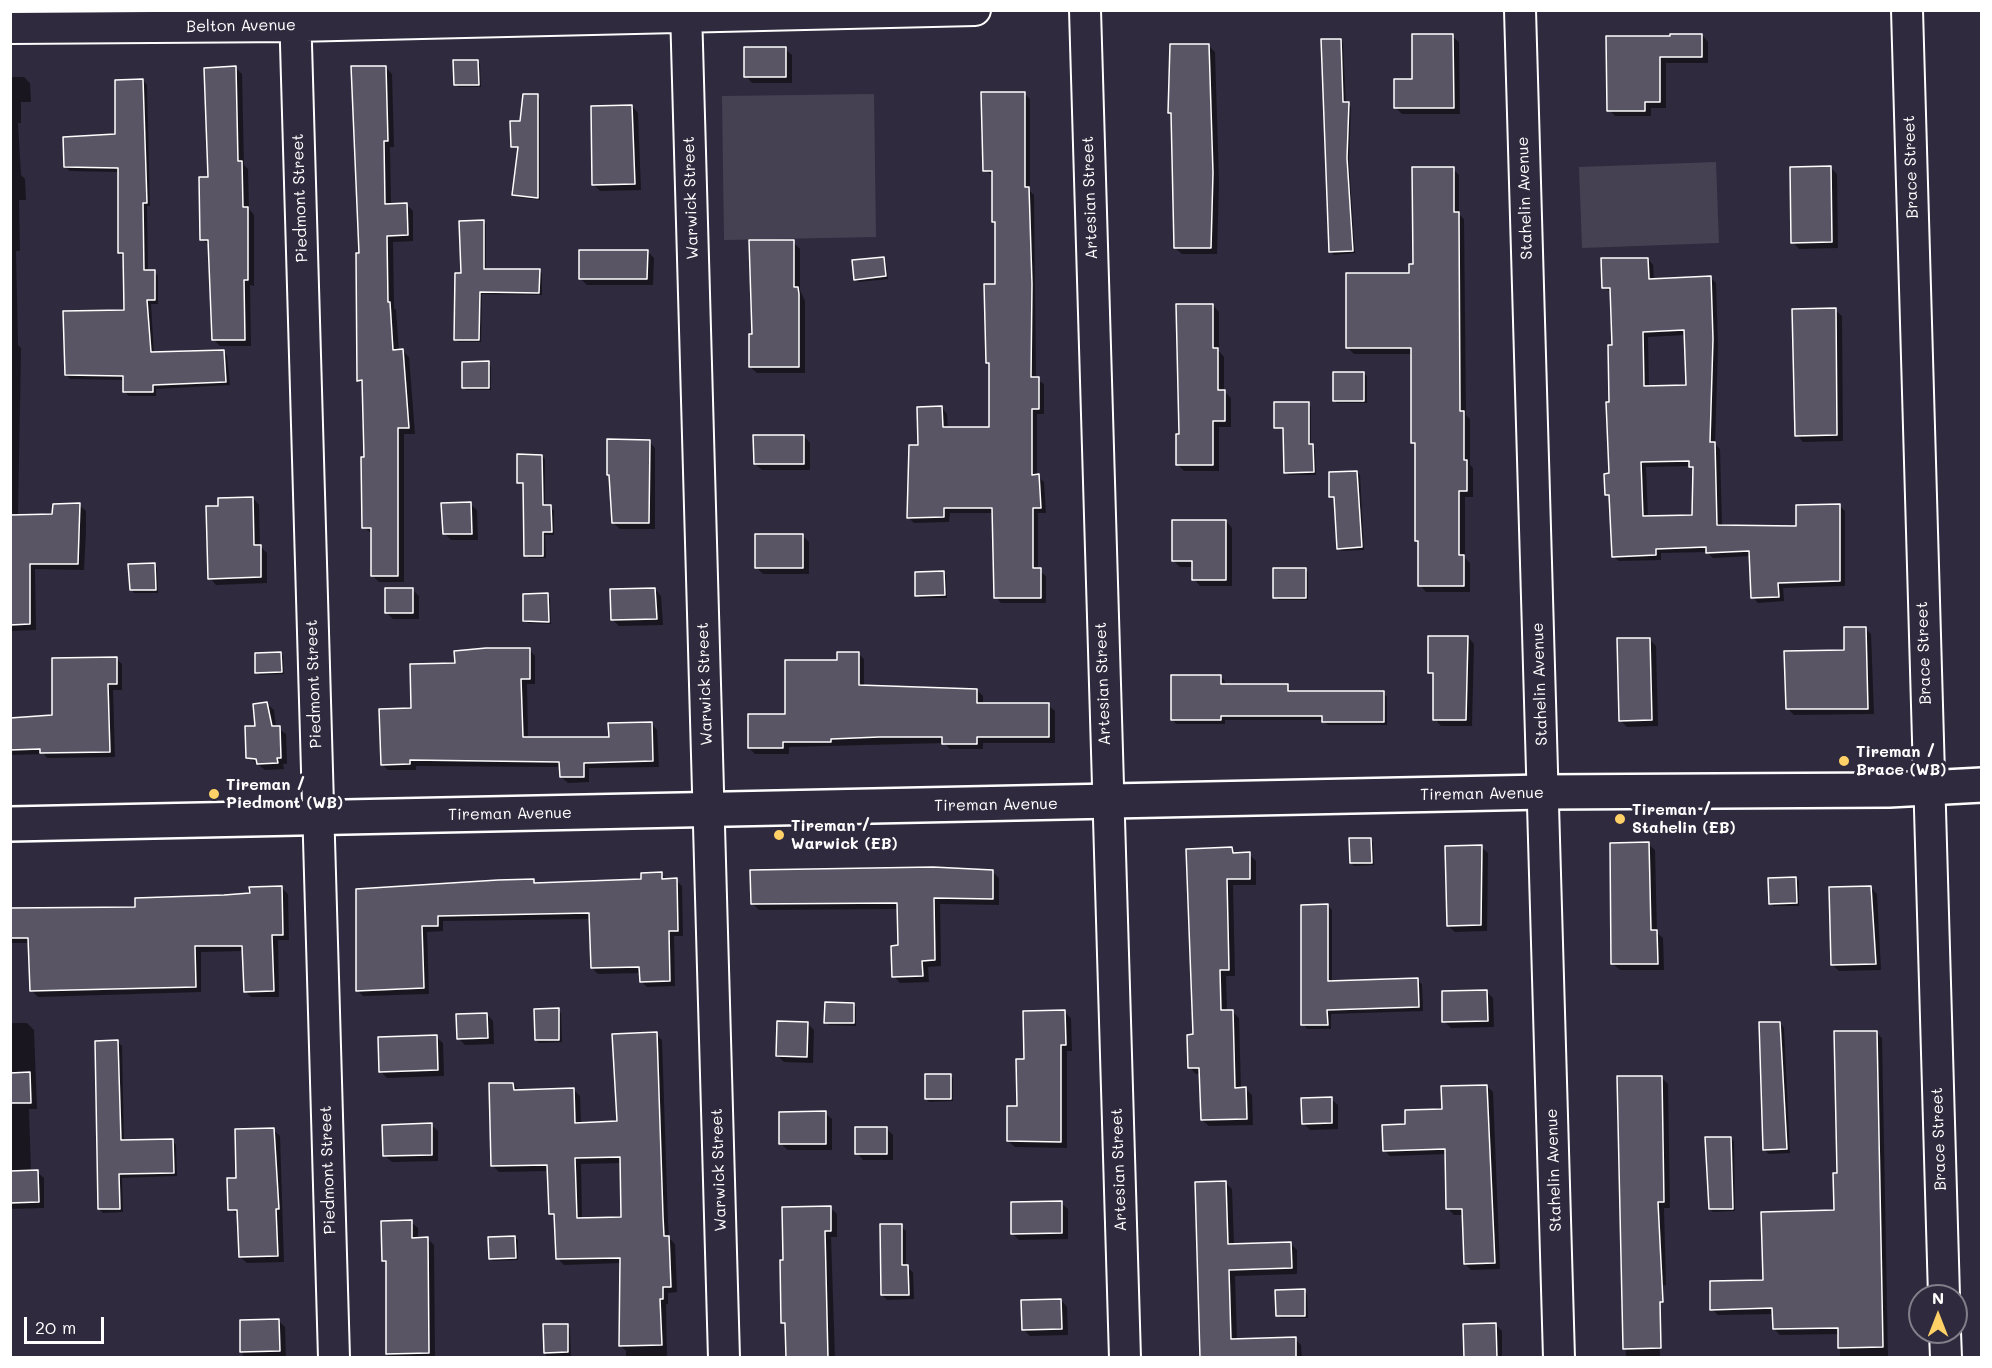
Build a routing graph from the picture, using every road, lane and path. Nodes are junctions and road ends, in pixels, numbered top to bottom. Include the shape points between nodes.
1 (975, 10) edge
2 (1085, 10) edge
3 (1520, 10) edge
4 (1907, 10) edge
5 (686, 13) edge
6 (295, 18) edge
7 (10, 28) edge
8 (1982, 785) edge
9 (1928, 787) junction
10 (1543, 792) junction
11 (1108, 802) junction
12 (708, 810) junction
13 (318, 818) junction
14 (10, 824) edge
15 (1944, 1284) edge
16 (334, 1358) edge
17 (724, 1358) edge
18 (1125, 1358) edge
19 (1559, 1358) edge

1 - 5 street, Belton Avenue
2 - 11 street, Artesian Street
3 - 10 street, Stahelin Avenue
4 - 9 street, Brace Street
5 - 6 street, Belton Avenue
5 - 12 street, Warwick Street
6 - 7 street, Belton Avenue
6 - 13 street, Piedmont Street
8 - 9 street, Tireman Avenue
9 - 10 street, Tireman Avenue
9 - 15 street, Brace Street
10 - 11 street, Tireman Avenue
10 - 19 street, Stahelin Avenue
11 - 12 street, Tireman Avenue
11 - 18 street, Artesian Street
12 - 13 street, Tireman Avenue
12 - 17 street, Warwick Street
13 - 14 street, Tireman Avenue
13 - 16 street, Piedmont Street

